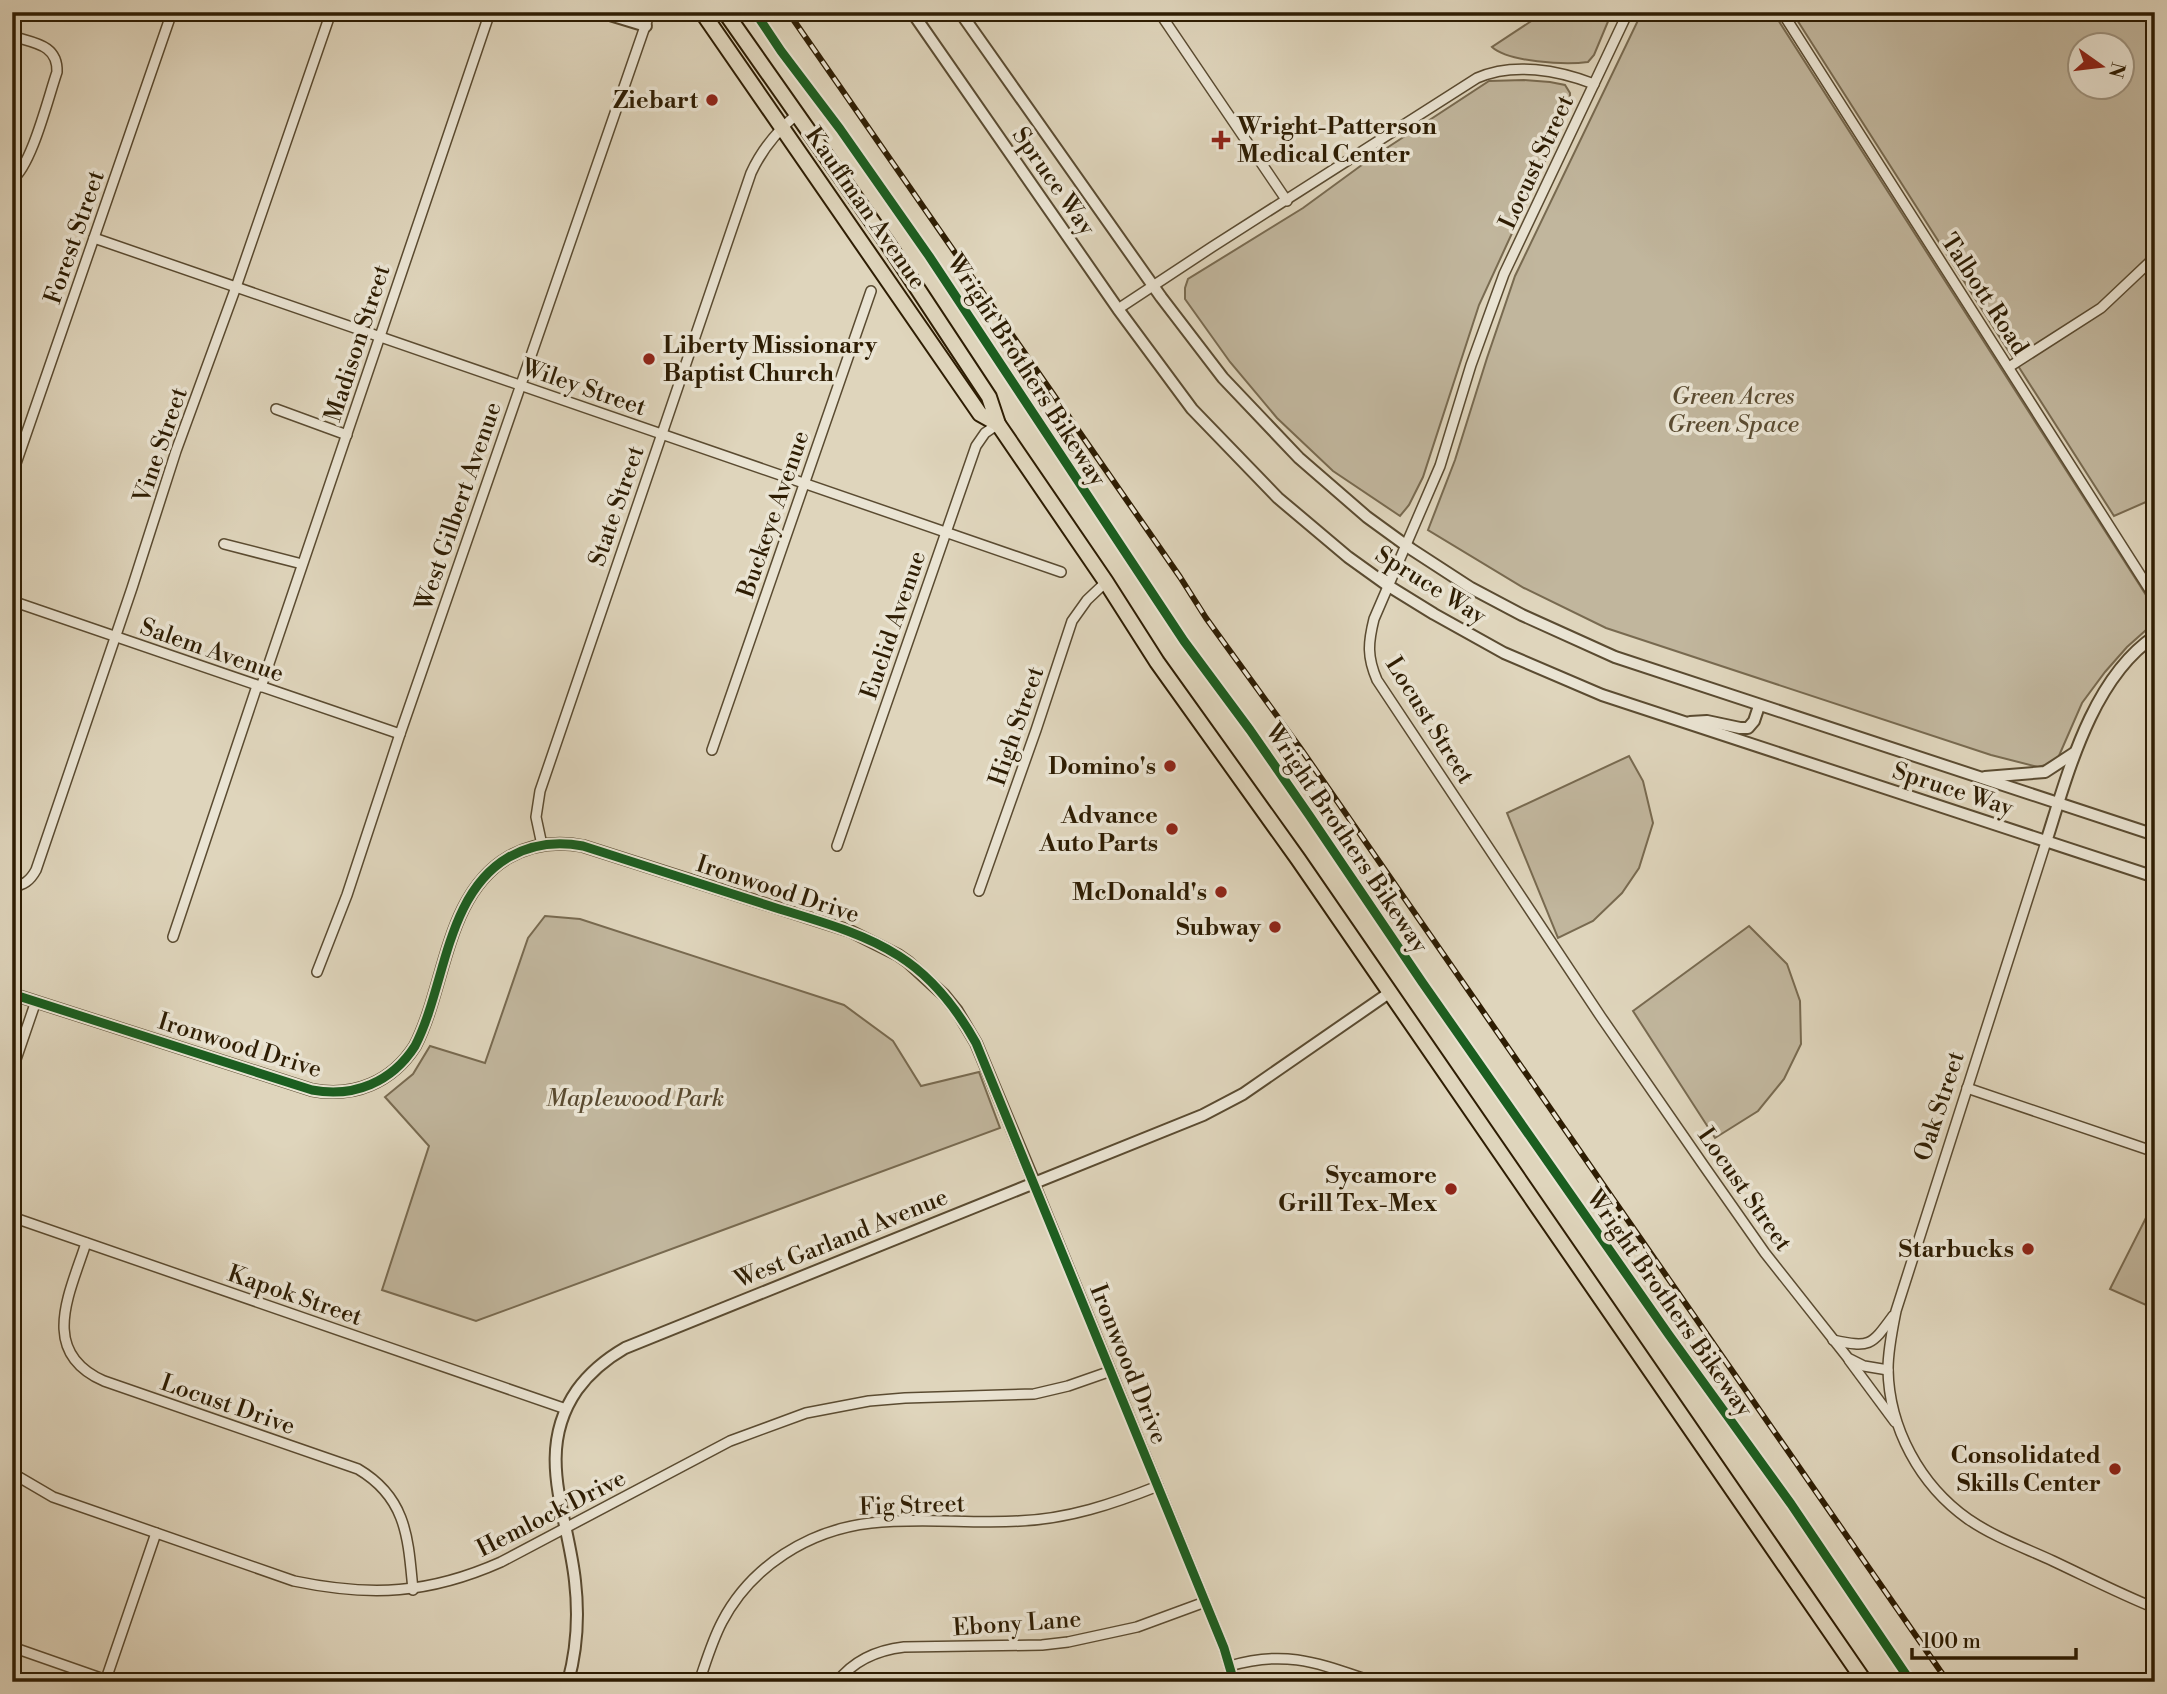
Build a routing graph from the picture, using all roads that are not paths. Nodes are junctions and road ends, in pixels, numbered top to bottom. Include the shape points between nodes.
1 (172, 12) edge
2 (331, 12) edge
3 (490, 12) edge
4 (600, 12) edge
5 (650, 12) edge
6 (702, 12) edge
7 (725, 12) edge
8 (912, 12) edge
9 (960, 12) edge
10 (1159, 12) edge
11 (1628, 12) edge
12 (1782, 12) edge
13 (646, 26) junction
14 (12, 36) edge
15 (1594, 84) junction
16 (796, 115) junction
17 (782, 127) junction
18 (12, 180) edge
19 (1287, 201) junction
20 (94, 237) junction
21 (2155, 257) edge
22 (1153, 286) junction
23 (236, 287) junction
24 (871, 291) dead end
25 (1118, 309) junction
26 (380, 336) junction
27 (2010, 367) junction
28 (520, 386) junction
29 (276, 409) dead end
30 (998, 424) junction
31 (661, 434) junction
32 (347, 435) junction
33 (12, 475) edge
34 (804, 483) junction
35 (946, 533) junction
36 (224, 544) dead end
37 (1405, 544) junction
38 (302, 564) junction
39 (1061, 572) dead end
40 (1106, 582) junction
41 (1387, 585) junction
42 (2155, 598) edge
43 (12, 601) edge
44 (2155, 636) edge
45 (115, 637) junction
46 (259, 686) junction
47 (1759, 706) junction
48 (1684, 723) junction
49 (400, 734) junction
50 (712, 750) dead end
51 (2074, 753) junction
52 (1980, 778) junction
53 (2058, 803) junction
54 (2155, 835) edge
55 (2046, 842) junction
56 (542, 845) junction
57 (837, 846) dead end
58 (2155, 877) edge
59 (17, 886) edge
60 (979, 891) dead end
61 (173, 937) dead end
62 (317, 972) dead end
63 (1389, 993) junction
64 (12, 994) edge
65 (36, 1001) junction
66 (12, 1071) edge
67 (1967, 1088) junction
68 (2155, 1152) edge
69 (1034, 1182) junction
70 (12, 1217) edge
71 (86, 1243) junction
72 (1896, 1311) junction
73 (1833, 1340) junction
74 (1848, 1358) junction
75 (1888, 1370) junction
76 (1111, 1371) junction
77 (566, 1409) junction
78 (1898, 1426) junction
79 (12, 1473) edge
80 (1158, 1486) junction
81 (566, 1528) junction
82 (156, 1533) junction
83 (413, 1590) junction
84 (1205, 1601) junction
85 (2155, 1608) edge
86 (12, 1647) edge
87 (1230, 1666) junction
88 (107, 1681) edge
89 (568, 1682) edge
90 (699, 1682) edge
91 (837, 1682) edge
92 (1234, 1682) edge
93 (1374, 1682) edge
94 (1865, 1682) edge

1 - 20 street, Forest Street
2 - 23 street, Vine Street
3 - 26 street, Madison Street
4 - 13 street
5 - 13 street, West Gilbert Avenue
6 - 17 main road, Kauffman Avenue
7 - 16 main road, Kauffman Avenue
8 - 25 street, Spruce Way
9 - 22 street, Spruce Way
10 - 19 street
11 - 15 street, Locust Street
12 - 27 street, Talbott Road
13 - 28 street, West Gilbert Avenue
14 - 18 street via 43,46 57,63 28,158
15 - 19 street via 1571,75 1493,71
15 - 37 street, Locust Street via 1504,274 1440,466
16 - 17 street, State Street
16 - 30 main road, Kauffman Avenue via 989,397
17 - 30 main road, Kauffman Avenue via 980,414
17 - 31 street, State Street via 751,173
19 - 22 street
20 - 23 street, Wiley Street
20 - 33 street, Forest Street
21 - 27 street via 2101,308
22 - 25 street
22 - 37 street, Spruce Way via 1223,378 1277,437 1337,493
23 - 26 street, Wiley Street
23 - 45 street, Vine Street
24 - 34 street, Buckeye Avenue
25 - 41 street, Spruce Way via 1192,408 1256,478
26 - 28 street, Wiley Street
26 - 32 street, Madison Street
27 - 42 street, Talbott Road
28 - 31 street, Wiley Street
28 - 49 street, West Gilbert Avenue
29 - 32 street
30 - 35 street, Euclid Avenue via 976,446
30 - 40 main road, Kauffman Avenue
31 - 34 street, Wiley Street
31 - 56 street, State Street via 540,791 536,817
32 - 38 street, Madison Street
34 - 35 street, Wiley Street
34 - 50 street, Buckeye Avenue
35 - 39 street, Wiley Street
35 - 57 street, Euclid Avenue
36 - 38 street
37 - 41 street, Locust Street
37 - 47 street, Spruce Way via 1471,588 1553,631
38 - 46 street, Madison Street
40 - 60 street, High Street via 1072,621
40 - 63 main road, Kauffman Avenue
41 - 48 street, Spruce Way via 1530,665
41 - 73 street, Locust Street via 1369,638 1369,663 1377,680 1601,1017 1765,1254
43 - 45 street, Salem Avenue
44 - 51 street, Oak Street via 2113,677
45 - 46 street, Salem Avenue
45 - 59 street, Vine Street via 36,870
46 - 49 street, Salem Avenue
46 - 61 street, Madison Street
47 - 48 street via 1748,728 1707,721
47 - 52 street, Spruce Way
48 - 55 street, Spruce Way
49 - 62 street, West Gilbert Avenue
51 - 52 street via 2046,772
51 - 53 street, Oak Street
52 - 53 street, Spruce Way
53 - 54 street, Spruce Way
53 - 55 street, Oak Street
55 - 58 street, Spruce Way
55 - 67 street, Oak Street
56 - 65 street, Ironwood Drive via 506,859 477,886 463,909 415,1046 391,1073 359,1089 336,1093 312,1090
56 - 69 street, Ironwood Drive via 583,846 850,931 898,955 933,983 966,1025
63 - 69 street, West Garland Avenue via 1226,1103
63 - 94 main road, Kauffman Avenue
64 - 65 street, Ironwood Drive
65 - 66 street
67 - 68 street
67 - 72 street, Oak Street
69 - 76 street, Ironwood Drive
69 - 77 street, West Garland Avenue via 625,1348 591,1373
70 - 71 street, Kapok Street
71 - 77 street, Kapok Street
71 - 83 street, Locust Drive via 63,1322 65,1342 80,1366 104,1381 367,1474 391,1498 404,1522
72 - 73 street via 1874,1340 1864,1345
72 - 75 street, Oak Street
73 - 74 street, Locust Street
74 - 75 street
74 - 78 street, Locust Street
75 - 78 street, Oak Street
76 - 80 street, Ironwood Drive
76 - 81 street, Hemlock Drive via 1034,1394 869,1401 806,1413 730,1441
77 - 81 street, West Garland Avenue via 557,1433 555,1459
78 - 85 street via 1931,1484 1970,1521
79 - 82 street, Hemlock Drive via 52,1497
80 - 84 street, Ironwood Drive
80 - 90 street, Fig Street via 1104,1506 1050,1518 872,1523 814,1538 767,1566 746,1588 714,1638
81 - 83 street, Hemlock Drive via 479,1572
81 - 89 street, West Garland Avenue via 577,1607
82 - 83 street, Hemlock Drive via 294,1581 359,1591
82 - 88 street
84 - 87 street, Ironwood Drive
84 - 91 street, Ebony Lane via 1137,1627 1068,1642 890,1649 854,1664
86 - 88 street
87 - 92 street, Ironwood Drive
87 - 93 street via 1290,1658

